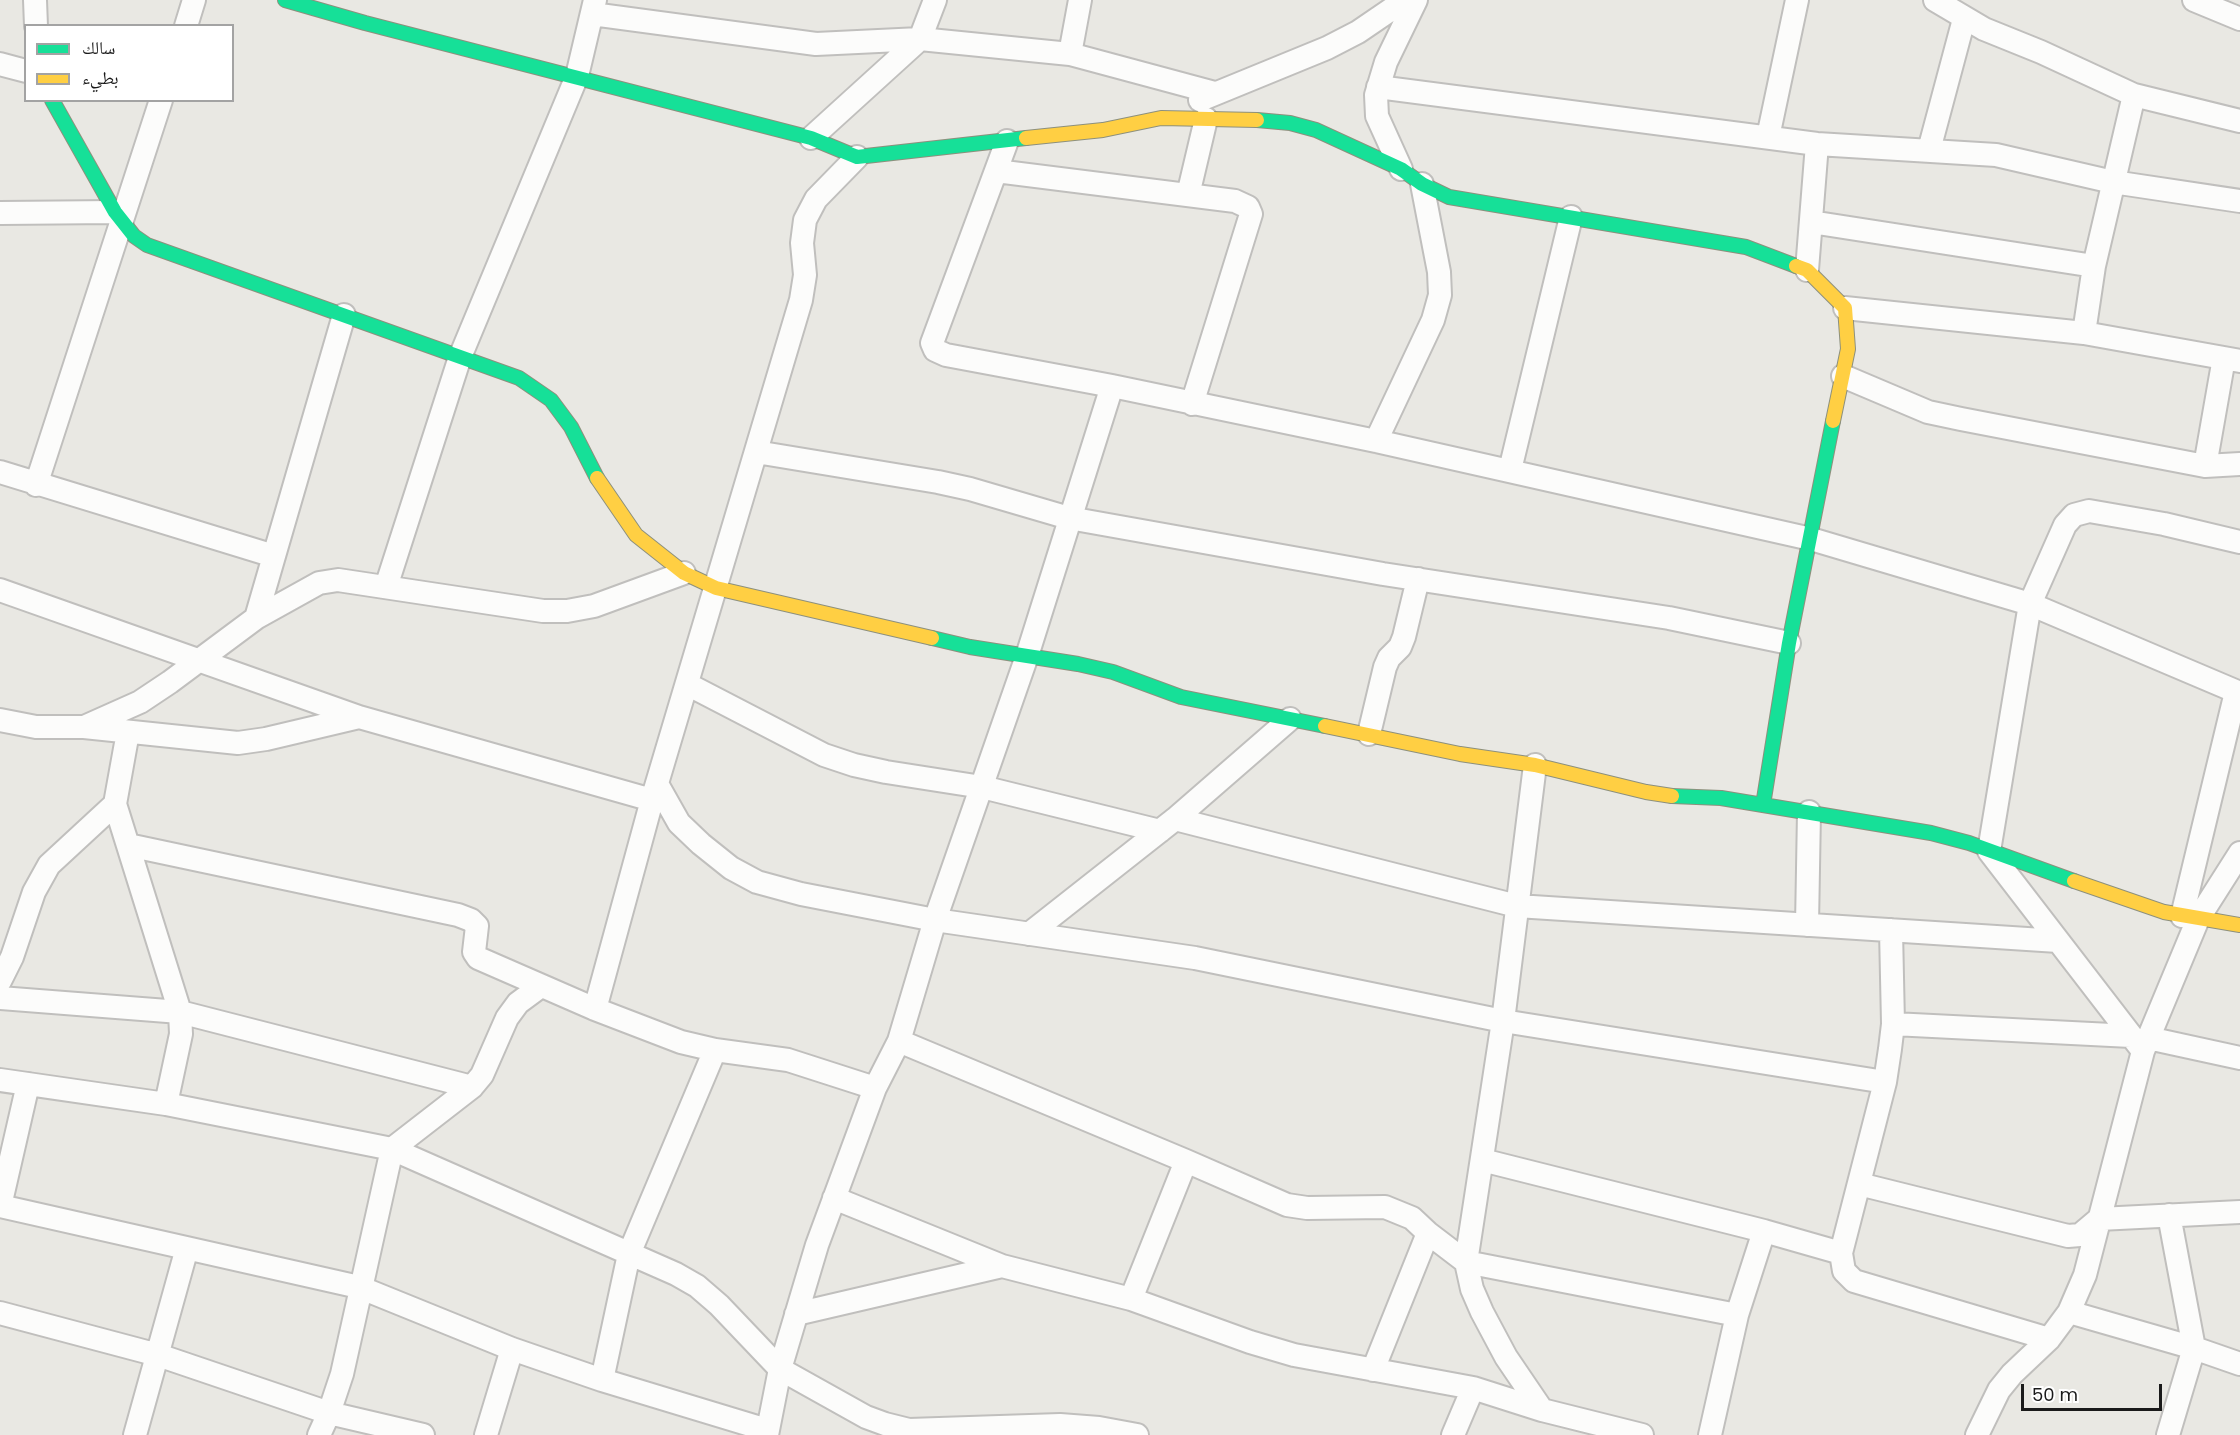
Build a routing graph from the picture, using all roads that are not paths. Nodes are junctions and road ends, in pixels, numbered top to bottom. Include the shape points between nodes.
1 (36, 0) edge
2 (194, 0) edge
3 (285, 0) edge
4 (934, 0) edge
5 (1080, 0) edge
6 (1405, 0) edge
7 (1416, 0) edge
8 (1797, 0) edge
9 (1935, 0) edge
10 (2194, 0) edge
11 (593, 7) edge
12 (2240, 18) edge
13 (1964, 19) junction
14 (36, 24) edge
15 (187, 24) edge
16 (920, 39) junction
17 (1070, 54) junction
18 (0, 64) edge
19 (24, 70) edge
20 (577, 76) junction
21 (1378, 87) junction
22 (1215, 93) junction
23 (2134, 95) junction
24 (53, 102) edge
25 (160, 102) edge
26 (1161, 118) junction
27 (1206, 119) junction
28 (2240, 121) edge
29 (1767, 137) junction
30 (811, 138) junction
31 (1007, 141) junction
32 (1817, 144) junction
33 (1929, 150) junction
34 (857, 157) junction
35 (1401, 169) junction
36 (996, 171) junction
37 (2113, 182) junction
38 (1422, 184) junction
39 (1188, 195) junction
40 (2240, 201) edge
41 (0, 213) edge
42 (118, 216) junction
43 (1571, 217) junction
44 (1810, 222) junction
45 (2094, 266) junction
46 (1807, 270) junction
47 (1845, 308) junction
48 (344, 315) junction
49 (2084, 333) junction
50 (460, 357) junction
51 (2232, 359) edge
52 (1843, 375) junction
53 (1113, 386) junction
54 (1192, 404) junction
55 (1376, 441) junction
56 (756, 452) junction
57 (2240, 464) edge
58 (2205, 466) junction
59 (1510, 470) junction
60 (0, 472) edge
61 (36, 485) junction
62 (1070, 518) junction
63 (1811, 539) junction
64 (2240, 542) edge
65 (274, 556) junction
66 (684, 573) junction
67 (1418, 579) junction
68 (386, 586) junction
69 (716, 588) junction
70 (0, 590) edge
71 (2030, 604) junction
72 (256, 618) junction
73 (1789, 643) junction
74 (1027, 656) junction
75 (198, 661) junction
76 (687, 684) junction
77 (2238, 693) edge
78 (359, 717) junction
79 (1290, 719) junction
80 (0, 720) edge
81 (84, 727) junction
82 (128, 732) junction
83 (1370, 734) junction
84 (1535, 765) junction
85 (982, 787) junction
86 (655, 792) junction
87 (116, 804) junction
88 (1763, 805) junction
89 (1809, 812) junction
90 (1167, 825) junction
91 (128, 845) junction
92 (1989, 851) junction
93 (2240, 853) edge
94 (1517, 906) junction
95 (2190, 917) junction
96 (935, 920) junction
97 (1807, 925) junction
98 (2240, 925) edge
99 (1891, 930) junction
100 (1029, 934) junction
101 (2058, 941) junction
102 (0, 981) edge
103 (541, 986) junction
104 (0, 998) edge
105 (595, 1009) junction
106 (180, 1012) junction
107 (1503, 1021) junction
108 (1893, 1024) junction
109 (899, 1041) junction
110 (2141, 1042) junction
111 (715, 1050) junction
112 (2240, 1058) edge
113 (0, 1080) edge
114 (1885, 1082) junction
115 (28, 1084) junction
116 (472, 1087) junction
117 (875, 1088) junction
118 (166, 1104) junction
119 (392, 1149) junction
120 (1186, 1161) junction
121 (1482, 1161) junction
122 (1859, 1184) junction
123 (834, 1198) junction
124 (0, 1206) edge
125 (2240, 1212) edge
126 (2169, 1215) junction
127 (2099, 1219) junction
128 (1764, 1231) junction
129 (1428, 1233) junction
130 (187, 1248) junction
131 (1841, 1253) junction
132 (629, 1254) junction
133 (1466, 1262) junction
134 (1002, 1266) junction
135 (359, 1287) junction
136 (1131, 1299) junction
137 (2069, 1312) junction
138 (0, 1313) edge
139 (796, 1314) junction
140 (1737, 1316) junction
141 (2049, 1339) junction
142 (2194, 1348) junction
143 (512, 1349) junction
144 (158, 1355) junction
145 (2240, 1364) edge
146 (780, 1369) junction
147 (1373, 1370) junction
148 (602, 1380) junction
149 (1473, 1388) junction
150 (1542, 1410) junction
151 (329, 1413) junction
152 (1586, 1428) edge
153 (982, 1431) edge
154 (767, 1432) edge
155 (135, 1435) edge
156 (320, 1435) edge
157 (423, 1435) edge
158 (486, 1435) edge
159 (1137, 1435) edge
160 (1453, 1435) edge
161 (1642, 1435) edge
162 (1710, 1435) edge
163 (1977, 1435) edge
164 (2168, 1435) edge

1 - 14 street
2 - 15 street
3 - 20 street
4 - 16 street
5 - 17 street
6 - 22 street via 1327,48
7 - 21 street
8 - 29 street
9 - 13 street
10 - 12 street
11 - 16 street via 816,44
11 - 20 street
13 - 23 street
13 - 33 street
16 - 17 street
16 - 30 street
17 - 22 street
18 - 19 street
20 - 30 street
20 - 50 street
21 - 29 street
21 - 35 street via 1377,116
22 - 26 street
23 - 28 street
23 - 37 street
24 - 42 street
25 - 42 street
26 - 27 street
26 - 31 street via 1103,130
27 - 35 street via 1290,123 1343,141
27 - 39 street
29 - 32 street
30 - 34 street
31 - 34 street
31 - 36 street
32 - 33 street
32 - 44 street
33 - 37 street via 1996,155
34 - 56 street via 816,199 806,220 801,300
35 - 38 street
36 - 39 street
36 - 53 street via 932,343 935,350
37 - 40 street
37 - 45 street
38 - 43 street via 1449,197
38 - 55 street via 1440,295 1433,320
39 - 54 street via 1235,201 1248,207 1251,214
41 - 42 street
42 - 48 street via 147,245
42 - 61 street
43 - 46 street via 1746,247
43 - 59 street
44 - 45 street
44 - 46 street
45 - 49 street
46 - 47 street
47 - 49 street
47 - 52 street via 1848,349
48 - 50 street
48 - 65 street
49 - 51 street
50 - 66 street via 519,378 551,400 629,526
50 - 68 street
51 - 58 street
52 - 58 street via 1928,412
52 - 63 street
53 - 54 street
53 - 62 street
54 - 55 street
55 - 59 street
56 - 62 street via 970,489
56 - 69 street
57 - 58 street
59 - 63 street
60 - 61 street
61 - 65 street
62 - 67 street
62 - 74 street
63 - 71 street
63 - 73 street
64 - 71 street via 2089,511 2074,515 2065,525
65 - 72 street
66 - 68 street via 594,606 567,611 543,611
66 - 69 street
67 - 73 street via 1669,618
67 - 83 street via 1404,637 1385,667
68 - 72 street via 338,580 319,584
69 - 74 street via 970,647
69 - 76 street
70 - 75 street
71 - 77 street
71 - 92 street
72 - 75 street
73 - 88 street
74 - 79 street via 1078,663 1181,697
74 - 85 street
75 - 78 street
75 - 81 street via 140,702
76 - 85 street via 824,755 886,772
76 - 86 street
77 - 95 street
78 - 82 street via 238,743
78 - 86 street
79 - 83 street
79 - 90 street
80 - 81 street via 36,727
81 - 82 street
82 - 87 street
83 - 84 street via 1460,754
84 - 88 street via 1646,792
84 - 94 street
85 - 90 street
85 - 96 street
86 - 96 street via 700,844 757,882
86 - 105 street
87 - 91 street
87 - 102 street via 49,865 34,892
88 - 89 street
89 - 92 street via 1931,832
89 - 97 street
90 - 94 street
90 - 100 street
91 - 103 street via 471,920 477,926 477,958
91 - 106 street
92 - 95 street via 2109,894
92 - 101 street
93 - 95 street
94 - 97 street
94 - 107 street
95 - 98 street
95 - 110 street
96 - 100 street
96 - 109 street
97 - 99 street
99 - 101 street
99 - 108 street
100 - 107 street via 1195,958
101 - 110 street
103 - 105 street
103 - 116 street via 518,1003 507,1018 482,1075
104 - 106 street
105 - 111 street via 681,1042
106 - 116 street
106 - 118 street via 181,1034
107 - 114 street
107 - 121 street
108 - 110 street
108 - 114 street
109 - 117 street
109 - 120 street
110 - 112 street
110 - 127 street
111 - 117 street via 788,1060
111 - 132 street
113 - 115 street
114 - 122 street
115 - 118 street
115 - 124 street
116 - 119 street
117 - 123 street
118 - 119 street
119 - 132 street
119 - 135 street
120 - 129 street via 1287,1205 1385,1207 1412,1218
120 - 136 street
121 - 128 street
121 - 133 street
122 - 127 street via 2068,1236 2080,1235
122 - 131 street
123 - 134 street
123 - 139 street
124 - 130 street
125 - 126 street
126 - 127 street
126 - 142 street
127 - 137 street via 2085,1275
128 - 131 street
128 - 140 street
129 - 133 street
129 - 147 street
130 - 135 street
130 - 144 street
131 - 141 street via 1844,1271 1854,1281
132 - 146 street via 697,1286
132 - 148 street
133 - 140 street
133 - 150 street via 1482,1312 1506,1357
134 - 136 street
134 - 139 street
135 - 143 street
135 - 151 street via 342,1374
136 - 147 street via 1294,1355
137 - 141 street
137 - 142 street
138 - 144 street
139 - 146 street
140 - 162 street
141 - 163 street via 1999,1390
142 - 145 street
142 - 164 street
143 - 148 street
143 - 158 street
144 - 151 street
144 - 155 street
146 - 153 street via 885,1424 909,1430
146 - 154 street
147 - 149 street
148 - 154 street
149 - 150 street
149 - 160 street
150 - 152 street
151 - 156 street
151 - 157 street
152 - 161 street
153 - 159 street via 1060,1425

